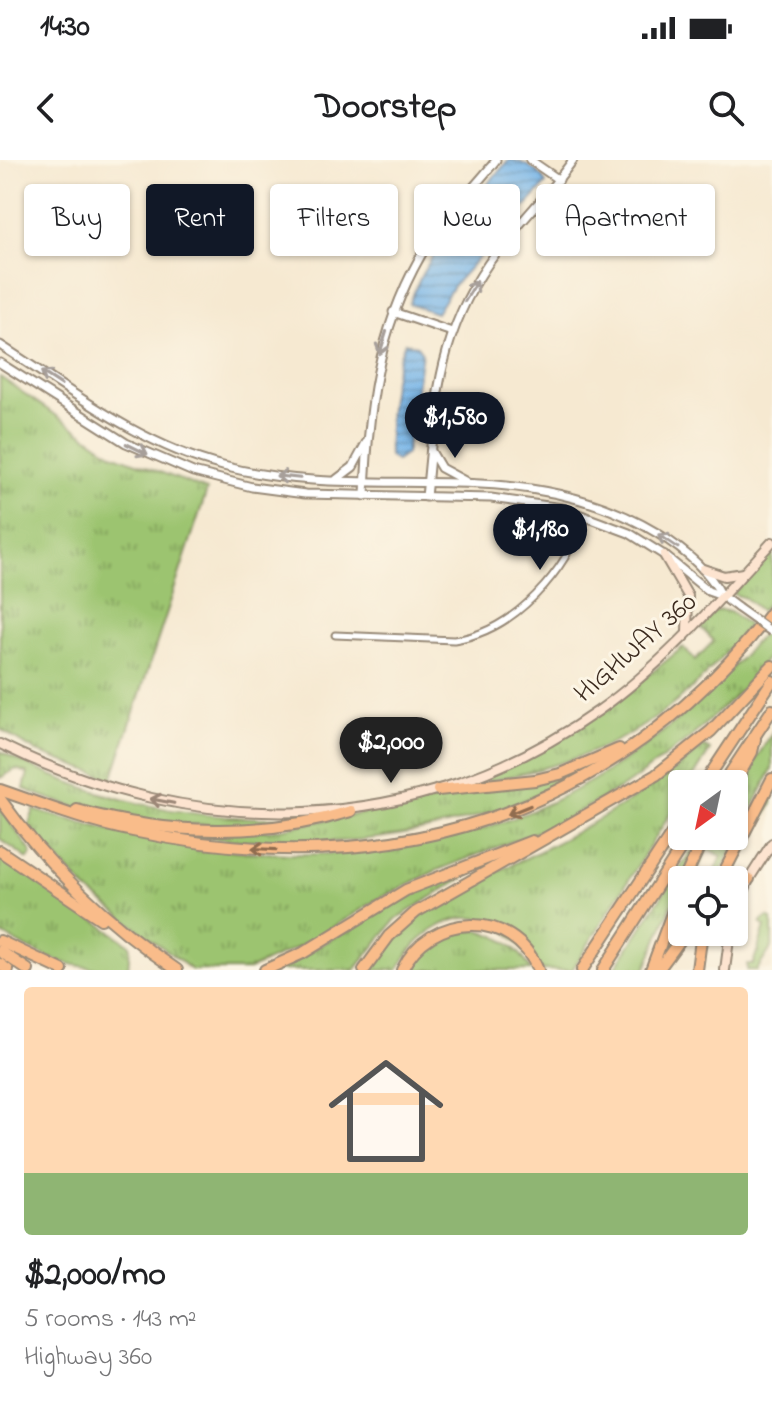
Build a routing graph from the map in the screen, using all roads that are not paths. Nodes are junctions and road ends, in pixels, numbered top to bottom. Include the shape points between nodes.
1 (496, 160) edge
2 (530, 160) edge
3 (573, 160) edge
4 (559, 180) junction
5 (393, 312) junction
6 (452, 332) junction
7 (0, 345) edge
8 (0, 363) edge
9 (367, 441) junction
10 (429, 446) junction
11 (197, 458) junction
12 (193, 472) junction
13 (333, 480) junction
14 (366, 481) junction
15 (427, 482) junction
16 (471, 483) junction
17 (365, 496) junction
18 (426, 497) junction
19 (590, 501) junction
20 (584, 515) junction
21 (772, 542) edge
22 (664, 555) junction
23 (703, 569) junction
24 (743, 572) junction
25 (722, 596) junction
26 (772, 611) edge
27 (772, 632) edge
28 (686, 633) junction
29 (335, 635) dead end
30 (772, 666) edge
31 (772, 681) edge
32 (772, 710) edge
33 (756, 734) junction
34 (636, 742) junction
35 (0, 744) edge
36 (713, 770) edge
37 (732, 770) edge
38 (742, 770) edge
39 (772, 779) edge
40 (0, 787) edge
41 (438, 790) junction
42 (0, 799) edge
43 (36, 800) junction
44 (351, 811) junction
45 (564, 829) junction
46 (668, 839) edge
47 (772, 843) edge
48 (680, 850) edge
49 (0, 851) edge
50 (727, 866) edge
51 (749, 879) edge
52 (668, 924) edge
53 (0, 941) edge
54 (143, 946) junction
55 (676, 946) edge
56 (700, 946) edge
57 (728, 946) edge
58 (0, 951) edge
59 (0, 964) edge
60 (8, 970) edge
61 (28, 970) edge
62 (62, 970) edge
63 (177, 970) edge
64 (265, 970) edge
65 (364, 970) edge
66 (402, 970) edge
67 (538, 970) edge
68 (582, 970) edge
69 (603, 970) edge
70 (651, 970) edge
71 (658, 970) edge
72 (697, 970) edge
73 (725, 970) edge

1 - 5 street via 425,248
2 - 4 street
3 - 4 street
6 -> 4 street via 490,261
5 - 6 street
5 -> 9 street via 373,382
6 - 10 street via 438,377
11 -> 7 street via 135,432
8 -> 12 street via 126,443
9 - 13 street via 353,467
9 - 14 street
10 - 15 street
10 - 16 street via 447,474
11 - 12 street
13 -> 11 street via 265,475
12 - 17 street via 255,488
13 - 14 street
14 - 15 street
14 - 17 street
15 - 16 street
15 - 18 street
16 - 19 street via 545,489
17 - 18 street
18 - 20 street via 527,501
19 - 20 street
23 -> 19 street via 665,538
20 - 22 street via 629,533
20 - 29 street via 549,583 472,636 454,640
21 - 24 main road, HIGHWAY 360
22 - 25 street
22 - 28 main road via 688,596
23 - 24 main road via 724,576
23 - 25 street
24 - 25 main road, HIGHWAY 360
25 - 27 street, bridge
25 - 28 main road, HIGHWAY 360
26 - 34 highway via 713,681 669,721
28 - 41 main road, HIGHWAY 360 via 637,680 573,727
30 - 45 highway via 684,754 625,796
31 - 36 highway
32 - 33 highway
33 - 37 highway
33 - 38 highway
34 - 41 highway via 560,774 509,785
34 -> 43 highway via 589,776 523,809 455,831 382,846 311,851 218,846 93,822
44 -> 35 main road, HIGHWAY 360 via 332,808 298,814 171,803 55,771
39 - 50 highway
40 - 43 highway
41 - 44 main road, HIGHWAY 360
42 - 54 highway via 58,873
43 - 44 highway via 115,819 202,830 285,825
45 - 64 highway via 406,890
45 - 65 highway via 416,912 389,936
46 - 68 highway
47 - 51 main road
48 - 69 highway
49 - 54 highway
52 - 70 highway
53 - 62 highway
54 - 63 highway
55 - 71 highway
56 - 72 highway
57 - 73 main road
58 - 61 highway
59 - 60 highway
66 - 67 highway via 428,938 469,924 488,926 514,939

